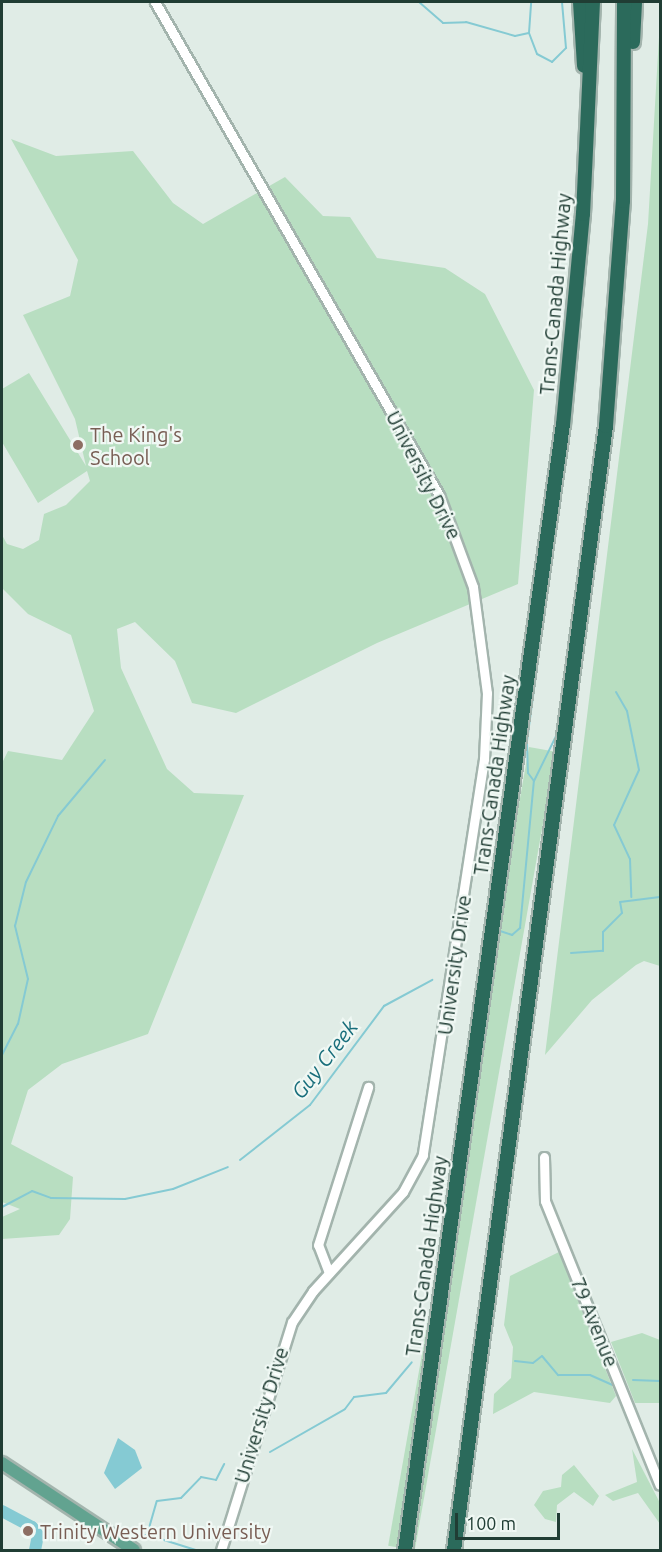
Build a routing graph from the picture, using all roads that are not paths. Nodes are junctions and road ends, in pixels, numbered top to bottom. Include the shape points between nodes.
1 (155, 2) edge
2 (580, 2) edge
3 (593, 2) edge
4 (624, 2) edge
5 (635, 2) edge
6 (626, 101) junction
7 (589, 116) junction
8 (368, 1087) dead end
9 (544, 1157) dead end
10 (329, 1273) junction
11 (2, 1463) edge
12 (660, 1485) edge
13 (228, 1523) junction
14 (134, 1551) edge
15 (221, 1551) edge
16 (227, 1551) edge
17 (405, 1551) edge
18 (454, 1551) edge

1 - 10 street, University Drive via 439,495 466,563 483,638 484,759 427,1139 403,1192
2 - 7 highway
3 - 7 highway, Trans-Canada Highway
4 - 6 highway
5 - 6 highway via 632,77
6 - 18 highway via 621,249 601,472
7 - 17 highway, Trans-Canada Highway via 563,425
8 - 10 street via 318,1245
9 - 12 street, 79 Avenue via 545,1201
10 - 13 street, University Drive via 300,1311 280,1349
11 - 14 main road
13 - 15 street, University Drive
13 - 16 street, University Drive

